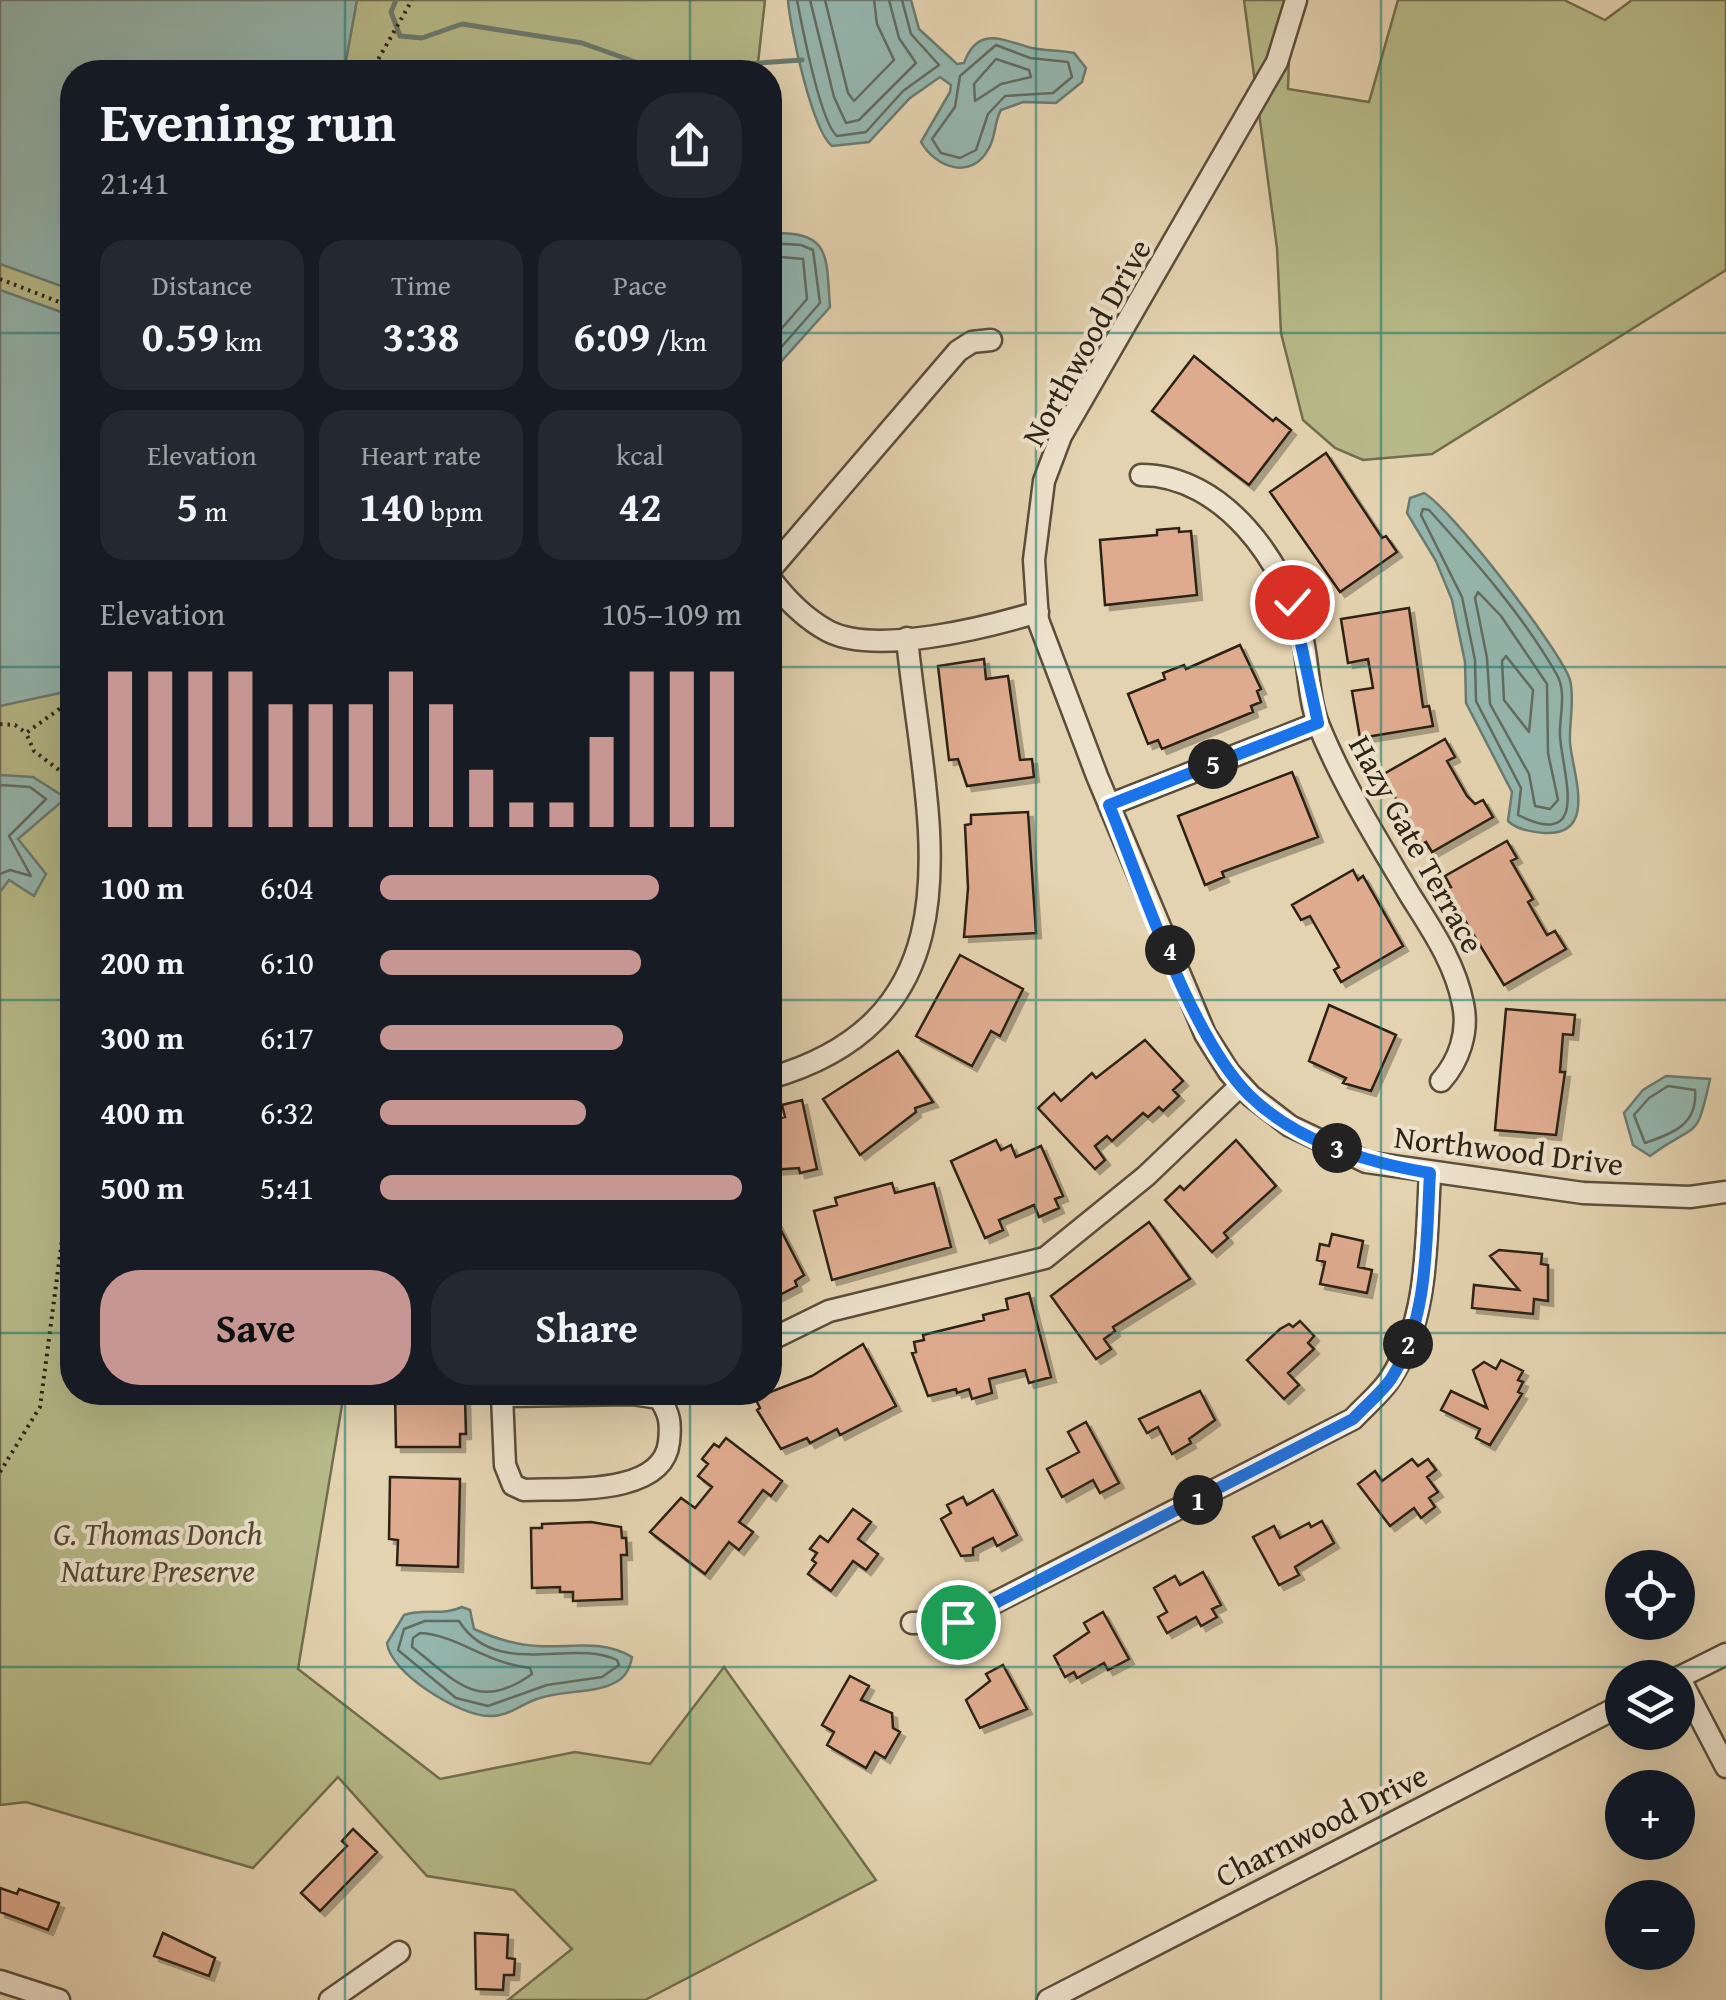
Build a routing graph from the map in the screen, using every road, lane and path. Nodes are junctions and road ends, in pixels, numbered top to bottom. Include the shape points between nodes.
1 (412, 0) edge
2 (1296, 0) edge
3 (378, 60) edge
4 (0, 279) edge
5 (60, 302) edge
6 (992, 340) dead end
7 (1141, 475) dead end
8 (782, 556) edge
9 (782, 594) edge
10 (1038, 612) junction
11 (907, 638) junction
12 (60, 709) edge
13 (1318, 723) junction
14 (0, 724) edge
15 (26, 733) junction
16 (60, 771) edge
17 (1109, 805) junction
18 (782, 1073) edge
19 (1440, 1081) dead end
20 (1241, 1085) junction
21 (1430, 1173) junction
22 (1726, 1192) edge
23 (60, 1248) edge
24 (782, 1334) edge
25 (502, 1405) edge
26 (671, 1405) edge
27 (0, 1472) edge
28 (912, 1623) dead end
29 (1726, 1654) edge
30 (1695, 1669) edge
31 (1695, 1709) edge
32 (1605, 1714) edge
33 (1726, 1767) edge
34 (399, 1952) dead end
35 (0, 1981) edge
36 (59, 2000) edge
37 (330, 2000) edge
38 (1048, 2000) edge

1 - 3 path
2 - 10 street, Northwood Drive via 1277,62 1061,436 1044,481 1034,560
4 - 5 path
6 - 8 street via 958,351
7 - 13 street, Hazy Gate Terrace via 1160,475 1206,495 1248,530 1270,560 1302,634
9 - 11 street via 830,632
10 - 11 street via 977,630
10 - 17 street, Northwood Drive
11 - 18 street via 932,900 892,1004 853,1042
12 - 15 path
13 - 17 street
13 - 19 street, Hazy Gate Terrace via 1454,969 1464,1008 1463,1040 1456,1065
14 - 15 path
15 - 16 path via 34,751
17 - 20 street, Northwood Drive via 1205,1034
20 - 21 street, Northwood Drive via 1290,1126 1366,1162
20 - 24 street via 1146,1176 1045,1258 828,1311
21 - 22 street, Northwood Drive via 1583,1192 1690,1198
21 - 28 street via 1414,1334 1390,1381 1353,1419 958,1622
23 - 27 path via 40,1407
25 - 26 street via 505,1465 513,1484 524,1490 627,1484 651,1474 668,1448
29 - 30 street
31 - 33 street
32 - 38 street, Charnwood Drive
34 - 37 street
35 - 36 street

